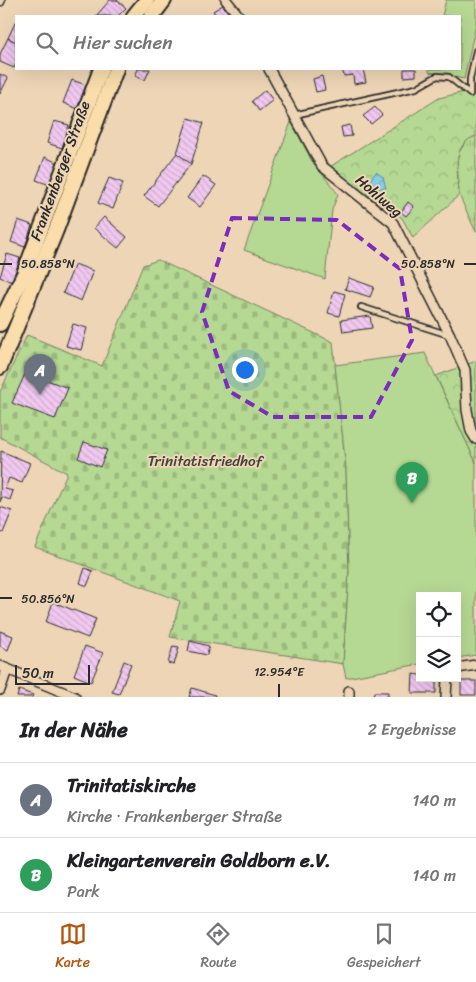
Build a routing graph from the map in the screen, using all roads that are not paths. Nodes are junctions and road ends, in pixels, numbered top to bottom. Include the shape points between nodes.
1 (147, 0) edge
2 (164, 0) edge
3 (226, 0) edge
4 (135, 15) edge
5 (153, 15) edge
6 (238, 15) edge
7 (476, 51) edge
8 (101, 70) edge
9 (116, 70) edge
10 (269, 70) edge
11 (293, 115) junction
12 (361, 307) dead end
13 (0, 324) edge
14 (450, 335) junction
15 (0, 368) edge
16 (476, 439) edge
17 (476, 665) edge
18 (461, 667) edge
19 (4, 668) edge
20 (447, 682) edge
21 (0, 690) edge
22 (75, 697) edge
23 (446, 697) edge

1 - 4 main road
2 - 5 main road
3 - 6 street
7 - 11 lane via 470,94 449,77 438,76 416,88
8 - 13 main road, Frankenberger Straße via 24,274
9 - 15 main road, Frankenberger Straße
10 - 11 street, Hohlweg
11 - 14 street, Hohlweg via 322,166 393,223
12 - 14 lane
14 - 16 street, Hohlweg via 465,370 467,410
17 - 18 street
19 - 21 street
19 - 22 street
20 - 23 street

